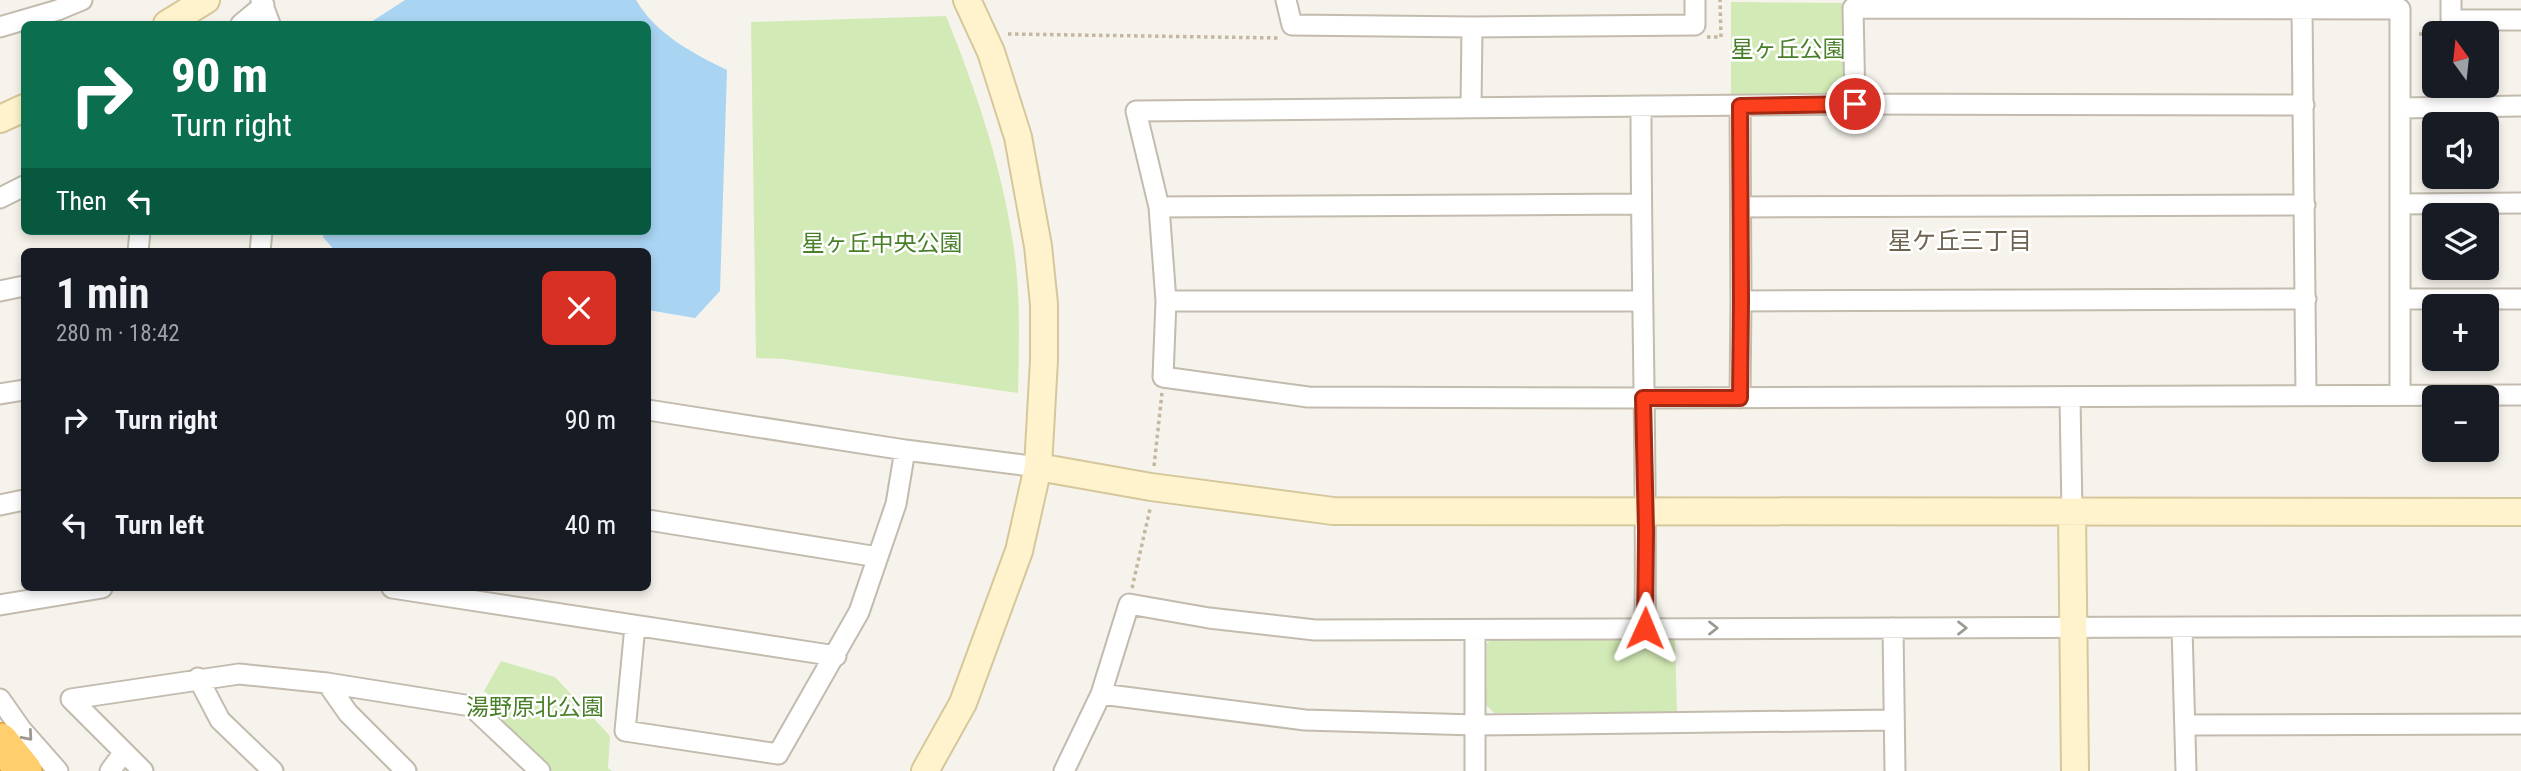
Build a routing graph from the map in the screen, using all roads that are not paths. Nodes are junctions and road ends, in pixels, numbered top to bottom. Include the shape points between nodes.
1 (82, 0) edge
2 (206, 0) edge
3 (967, 0) edge
4 (1286, 0) edge
5 (1695, 0) edge
6 (2451, 0) edge
7 (263, 3) edge
8 (2302, 9) junction
9 (2521, 20) edge
10 (172, 21) edge
11 (244, 21) edge
12 (269, 21) edge
13 (0, 27) edge
14 (1472, 27) junction
15 (21, 99) edge
16 (1855, 104) junction
17 (2304, 105) junction
18 (0, 106) edge
19 (1641, 106) junction
20 (1740, 106) junction
21 (1471, 107) junction
22 (2521, 107) edge
23 (2400, 108) junction
24 (21, 110) edge
25 (0, 120) edge
26 (21, 188) edge
27 (0, 198) edge
28 (2521, 203) edge
29 (1641, 204) junction
30 (2401, 204) junction
31 (2305, 205) junction
32 (1159, 207) junction
33 (1741, 207) junction
34 (21, 287) edge
35 (0, 291) edge
36 (2306, 299) junction
37 (2401, 299) junction
38 (2521, 299) edge
39 (1166, 301) junction
40 (1641, 301) junction
41 (1741, 301) junction
42 (21, 390) edge
43 (0, 394) edge
44 (2400, 394) junction
45 (2306, 395) junction
46 (2521, 396) edge
47 (1643, 398) junction
48 (1740, 398) junction
49 (2070, 398) junction
50 (651, 410) edge
51 (905, 450) junction
52 (1038, 467) junction
53 (21, 501) edge
54 (0, 505) edge
55 (2521, 512) edge
56 (1646, 513) junction
57 (2072, 513) junction
58 (651, 520) edge
59 (878, 557) junction
60 (84, 591) edge
61 (411, 591) edge
62 (0, 605) edge
63 (635, 626) junction
64 (2521, 626) edge
65 (2075, 627) junction
66 (1645, 628) junction
67 (1894, 628) junction
68 (2182, 628) junction
69 (1475, 630) junction
70 (836, 656) junction
71 (198, 678) junction
72 (327, 683) junction
73 (1101, 694) junction
74 (0, 699) edge
75 (1894, 720) junction
76 (2521, 724) edge
77 (1475, 725) junction
78 (2185, 725) junction
79 (0, 741) edge
80 (124, 752) junction
81 (24, 771) edge
82 (58, 771) edge
83 (110, 771) edge
84 (143, 771) edge
85 (273, 771) edge
86 (406, 771) edge
87 (540, 771) edge
88 (925, 771) edge
89 (1064, 771) edge
90 (1475, 771) edge
91 (1895, 771) edge
92 (2075, 771) edge
93 (2186, 771) edge

1 - 13 street
2 - 10 street
3 - 52 street via 991,52 1018,137 1038,246 1044,304
4 - 14 street via 1292,25
5 - 14 street via 1695,25
6 - 9 street via 2451,20
7 - 11 street
7 - 12 street
8 - 16 street via 1853,8
8 - 17 street
8 - 23 street via 2400,9
14 - 21 street
15 - 18 street
16 - 17 street
16 - 20 street
17 - 31 street
19 - 20 street
19 - 21 street
19 - 29 street
20 - 33 street
21 - 32 street via 1136,111
22 - 23 street
23 - 30 street
24 - 25 street
26 - 27 street
28 - 30 street
29 - 32 street
29 - 40 street
30 - 37 street
31 - 33 street
31 - 36 street
32 - 39 street
33 - 41 street
34 - 35 street
36 - 41 street
36 - 45 street
37 - 38 street
37 - 44 street
39 - 40 street
39 - 47 street via 1163,377 1308,397
40 - 47 street
41 - 48 street
42 - 43 street
44 - 45 street
44 - 46 street
45 - 49 street
47 - 48 street
47 - 56 street
48 - 49 street
49 - 57 street
50 - 51 street
51 - 52 street
51 - 59 street via 895,504
52 - 56 street via 1333,511
52 - 88 street via 1019,551 963,703
53 - 54 street
55 - 57 street
56 - 57 street
56 - 66 street
57 - 65 street
58 - 59 street
59 - 70 street via 859,612
60 - 62 street
61 - 63 street
63 - 70 street
63 - 70 street via 625,731 778,754
64 - 68 street
67 -> 65 street
65 - 68 street
65 - 92 street
66 -> 67 street
66 - 69 street
67 - 75 street
68 - 78 street
69 - 73 street via 1315,630 1129,604
69 - 77 street
71 - 72 street via 239,674
71 - 80 street via 71,699
71 - 85 street via 220,720
72 - 86 street via 348,713
72 - 87 street via 471,706
73 - 77 street via 1305,720
73 - 89 street
74 -> 82 street
75 - 77 street
75 - 91 street
76 - 78 street
77 - 90 street
78 - 93 street
79 - 81 highway
80 - 83 street
80 - 84 street

